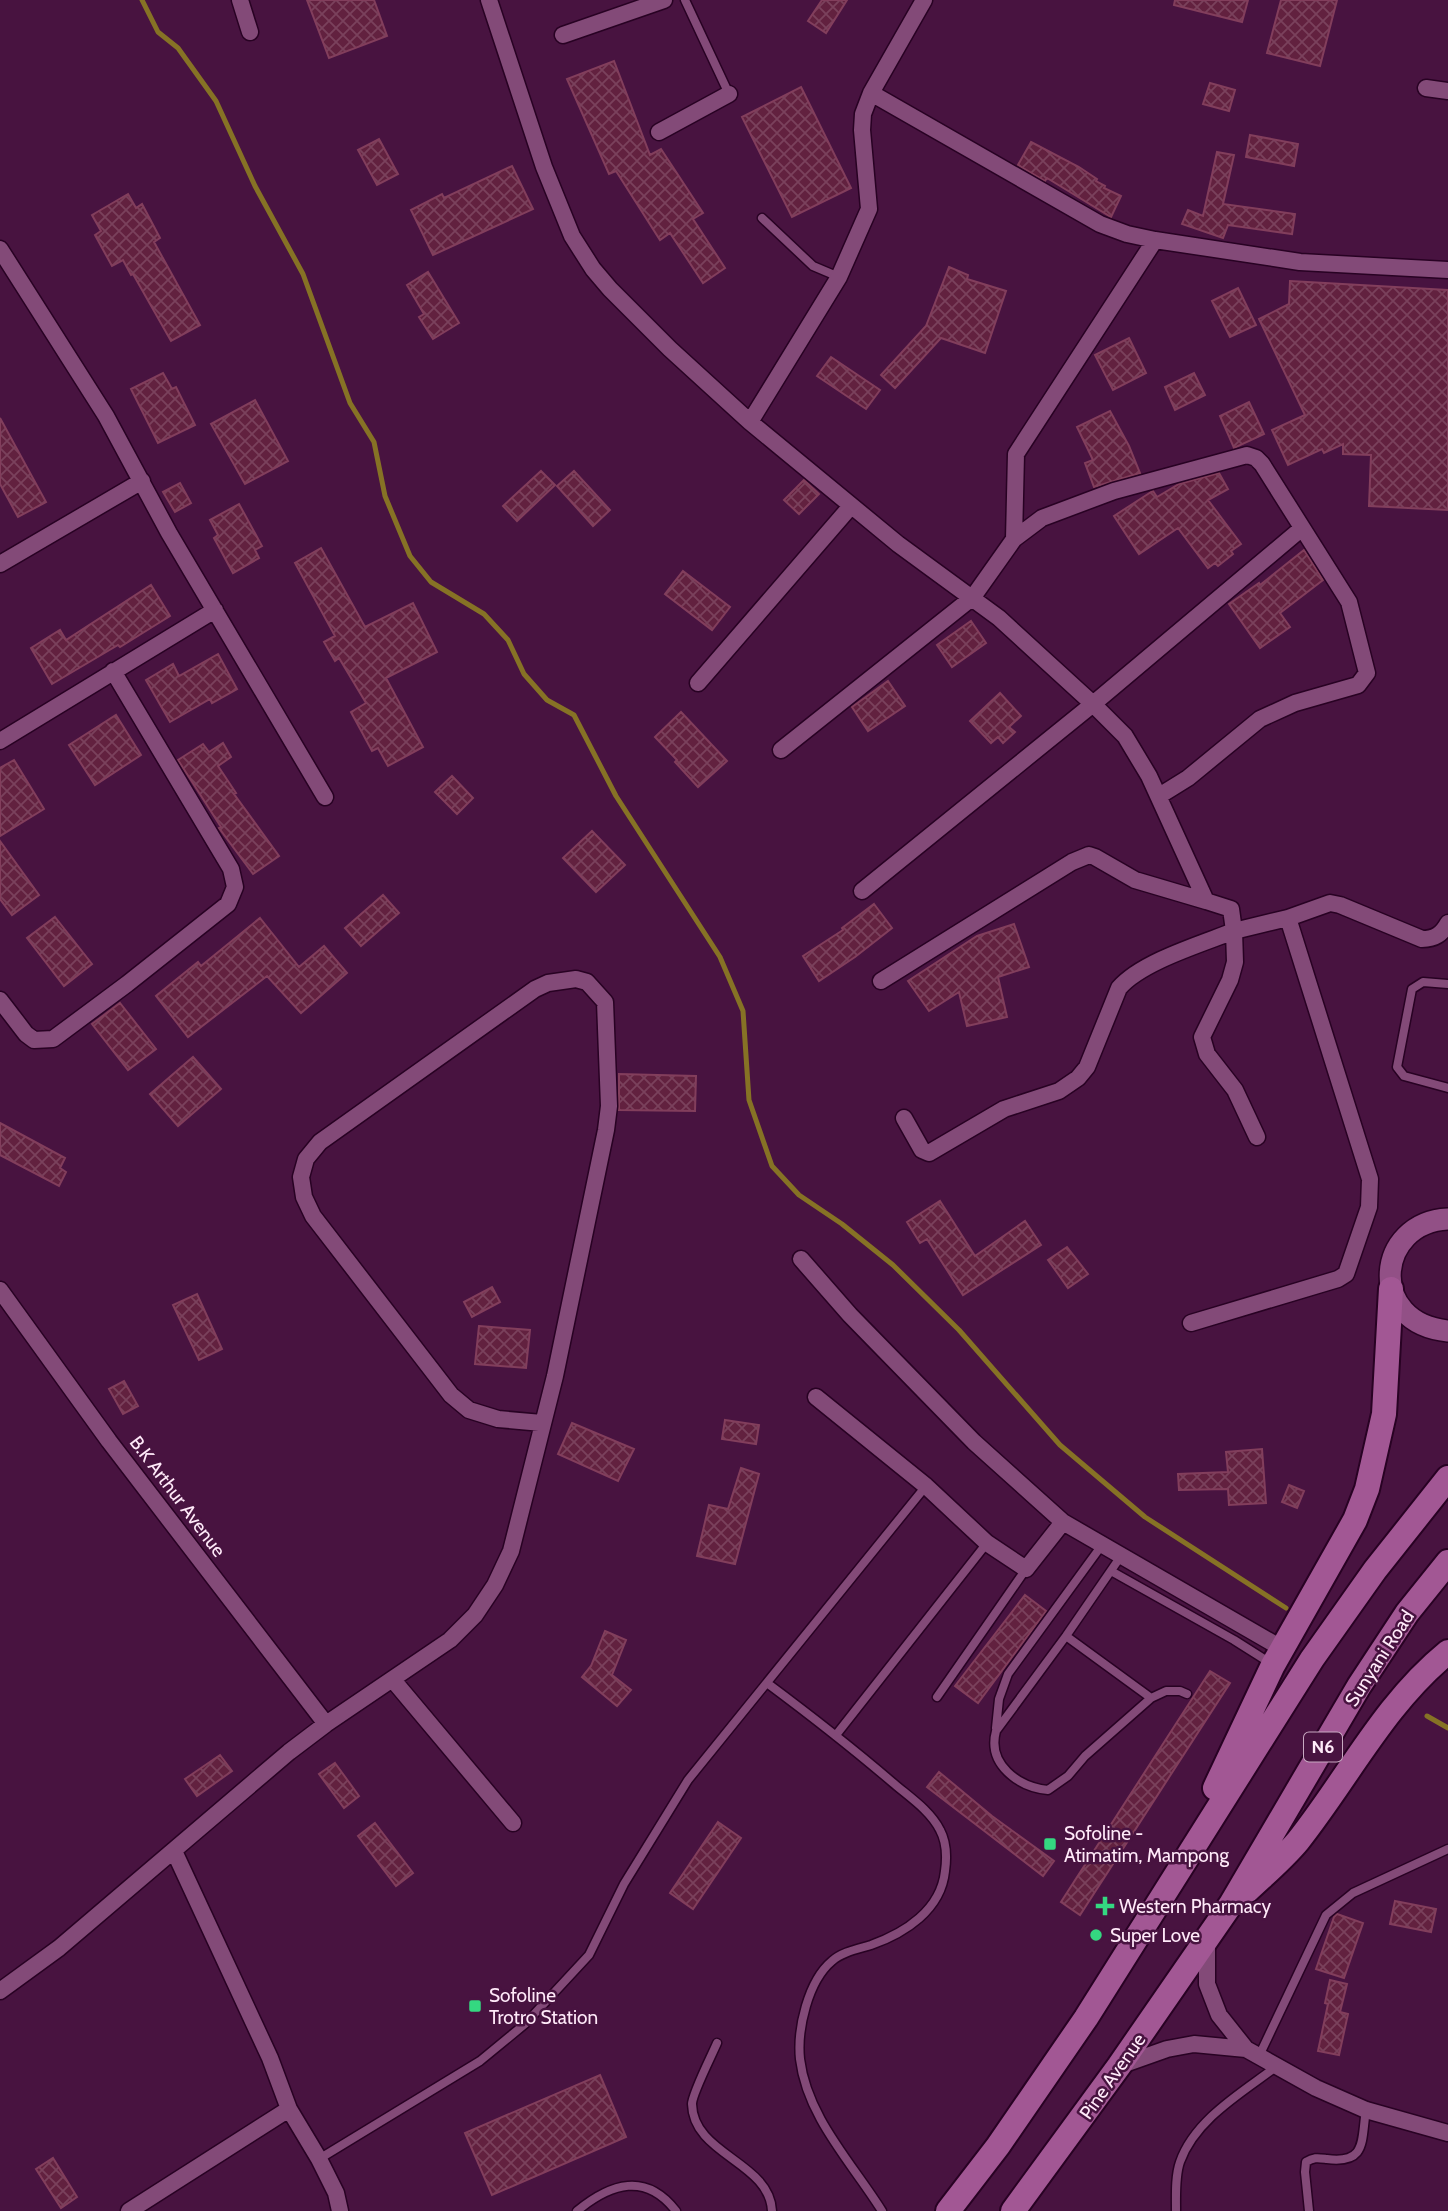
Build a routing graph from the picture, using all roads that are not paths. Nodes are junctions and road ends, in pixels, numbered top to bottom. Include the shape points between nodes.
1 (240, 0) edge
2 (489, 0) edge
3 (664, 0) edge
4 (685, 0) edge
5 (924, 0) edge
6 (250, 32) dead end
7 (563, 35) dead end
8 (1426, 88) dead end
9 (1448, 92) edge
10 (871, 93) junction
11 (729, 94) joint
12 (659, 132) dead end
13 (762, 218) dead end
14 (1155, 240) junction
15 (0, 249) edge
16 (1448, 270) edge
17 (839, 278) junction
18 (750, 422) junction
19 (142, 481) junction
20 (851, 506) junction
21 (1301, 529) junction
22 (1014, 539) junction
23 (0, 564) edge
24 (973, 597) junction
25 (215, 610) junction
26 (113, 671) junction
27 (698, 683) dead end
28 (1093, 704) junction
29 (0, 741) edge
30 (781, 750) dead end
31 (1159, 796) junction
32 (325, 797) dead end
33 (862, 891) dead end
34 (1206, 901) junction
35 (1288, 918) junction
36 (1448, 923) edge
37 (1234, 931) junction
38 (881, 981) dead end
39 (1448, 984) edge
40 (0, 1000) edge
41 (1448, 1088) edge
42 (904, 1118) dead end
43 (1257, 1137) dead end
44 (1448, 1219) edge
45 (801, 1259) dead end
46 (1391, 1289) junction
47 (0, 1290) edge
48 (1191, 1323) dead end
49 (1448, 1331) edge
50 (816, 1397) dead end
51 (542, 1423) junction
52 (1448, 1478) edge
53 (926, 1486) junction
54 (1063, 1522) junction
55 (987, 1543) junction
56 (1102, 1545) junction
57 (1121, 1556) junction
58 (1448, 1562) edge
59 (1026, 1569) junction
60 (1111, 1571) junction
61 (1066, 1636) junction
62 (1448, 1652) edge
63 (1278, 1657) junction
64 (1423, 1672) junction
65 (1448, 1675) edge
66 (393, 1680) junction
67 (767, 1683) junction
68 (1187, 1694) dead end
69 (937, 1697) dead end
70 (1152, 1698) junction
71 (326, 1724) junction
72 (996, 1731) junction
73 (836, 1735) junction
74 (513, 1823) dead end
75 (1448, 1849) edge
76 (174, 1851) junction
77 (1169, 1884) junction
78 (1231, 1904) junction
79 (1207, 1938) junction
80 (0, 1991) edge
81 (717, 2043) dead end
82 (1252, 2053) junction
83 (1119, 2066) junction
84 (1277, 2066) junction
85 (289, 2109) junction
86 (1366, 2110) junction
87 (1448, 2133) edge
88 (319, 2159) junction
89 (129, 2211) edge
90 (340, 2211) edge
91 (578, 2211) edge
92 (676, 2211) edge
93 (772, 2211) edge
94 (882, 2211) edge
95 (948, 2211) edge
96 (1013, 2211) edge
97 (1176, 2211) edge
98 (1309, 2211) edge

1 - 6 street
2 - 18 street via 544,167 572,236 610,289
3 - 7 street
4 - 11 lane
5 - 10 street
8 - 9 street
10 - 14 street via 1100,224
10 - 17 street via 862,130 869,209
11 - 12 street
13 - 17 lane via 813,266
14 - 16 street via 1300,262
14 - 22 street via 1016,454
15 - 19 street
17 - 18 street
18 - 20 street
19 - 23 street
19 - 25 street
20 - 24 street
20 - 27 street
21 - 22 street via 1262,464 1247,455 1051,513
21 - 28 street
21 - 31 street via 1349,603 1367,673 1358,685 1295,703 1260,719
22 - 24 street
24 - 28 street
24 - 30 street
25 - 26 street
25 - 32 street
26 - 29 street
26 - 40 street via 231,869 235,887 228,904 53,1040 34,1040 26,1034
28 - 31 street via 1125,736
28 - 33 street
31 - 34 street
34 - 37 street via 1231,908
34 - 38 street via 1135,880 1089,855
35 - 36 street via 1329,903 1422,939 1438,935
35 - 37 street
35 - 48 street via 1370,1179 1369,1207 1346,1274
37 - 42 street via 1126,980 1087,1067 1068,1086 1004,1109 929,1153 922,1150
37 - 43 street via 1235,962 1230,980 1202,1038 1207,1054 1235,1090
39 - 41 lane via 1423,982 1412,989 1397,1068 1404,1076
44 - 46 street via 1427,1223 1405,1238 1392,1262
45 - 54 street via 974,1442
46 - 49 street via 1414,1322
46 - 63 main road via 1384,1414 1367,1489 1355,1520
47 - 71 street, B.K Arthur Avenue via 109,1441
50 - 53 street
51 - 51 street via 609,1106 605,1002 587,982 576,979 561,979 535,989 429,1063 320,1142 306,1159 301,1177 313,1216 451,1395 469,1410 498,1419
51 - 66 street via 512,1551 495,1585 475,1615 450,1640
52 - 77 main road via 1312,1659
53 - 55 street
53 - 67 lane
54 - 56 street
54 - 59 street
55 - 59 street
55 - 73 lane
56 - 57 street
56 - 72 lane via 1008,1674 999,1699
57 - 60 lane
57 - 63 street
58 - 78 main road, Sunyani Road / N6 via 1407,1613 1360,1686
59 - 69 lane
60 - 61 lane
60 - 63 lane via 1234,1640
61 - 70 lane
61 - 72 lane
62 - 64 main road
63 - 77 main road
64 - 65 street
64 - 78 main road via 1376,1728 1298,1840
66 - 71 street
66 - 74 street
67 - 73 lane
67 - 88 lane via 688,1780 624,1884 589,1955 525,2024 480,2061
68 - 70 lane via 1166,1691
70 - 72 lane via 1048,1790 1023,1784 1003,1767 995,1756
71 - 76 street
73 - 94 lane via 922,1808 940,1830 947,1853 944,1886 928,1912 896,1934 831,1961 802,2013 800,2057 815,2112
75 - 82 lane via 1353,1893 1326,1915
76 - 80 street
76 - 85 street
77 - 95 main road via 1079,2029
78 - 79 main road, Sunyani Road / N6
79 - 82 street via 1206,1984 1219,2015
79 - 83 main road, Pine Avenue / N6
81 - 93 lane via 692,2103 698,2126 760,2182
82 - 83 street via 1194,2044
82 - 84 street
83 - 96 main road, Pine Avenue / N6
84 - 86 street
84 - 97 lane via 1196,2132 1180,2162
85 - 88 street
85 - 89 street
86 - 87 street
86 - 98 lane via 1360,2150 1354,2157 1343,2161 1313,2157 1306,2162
88 - 90 street
91 - 92 lane via 617,2187 640,2185 665,2197

